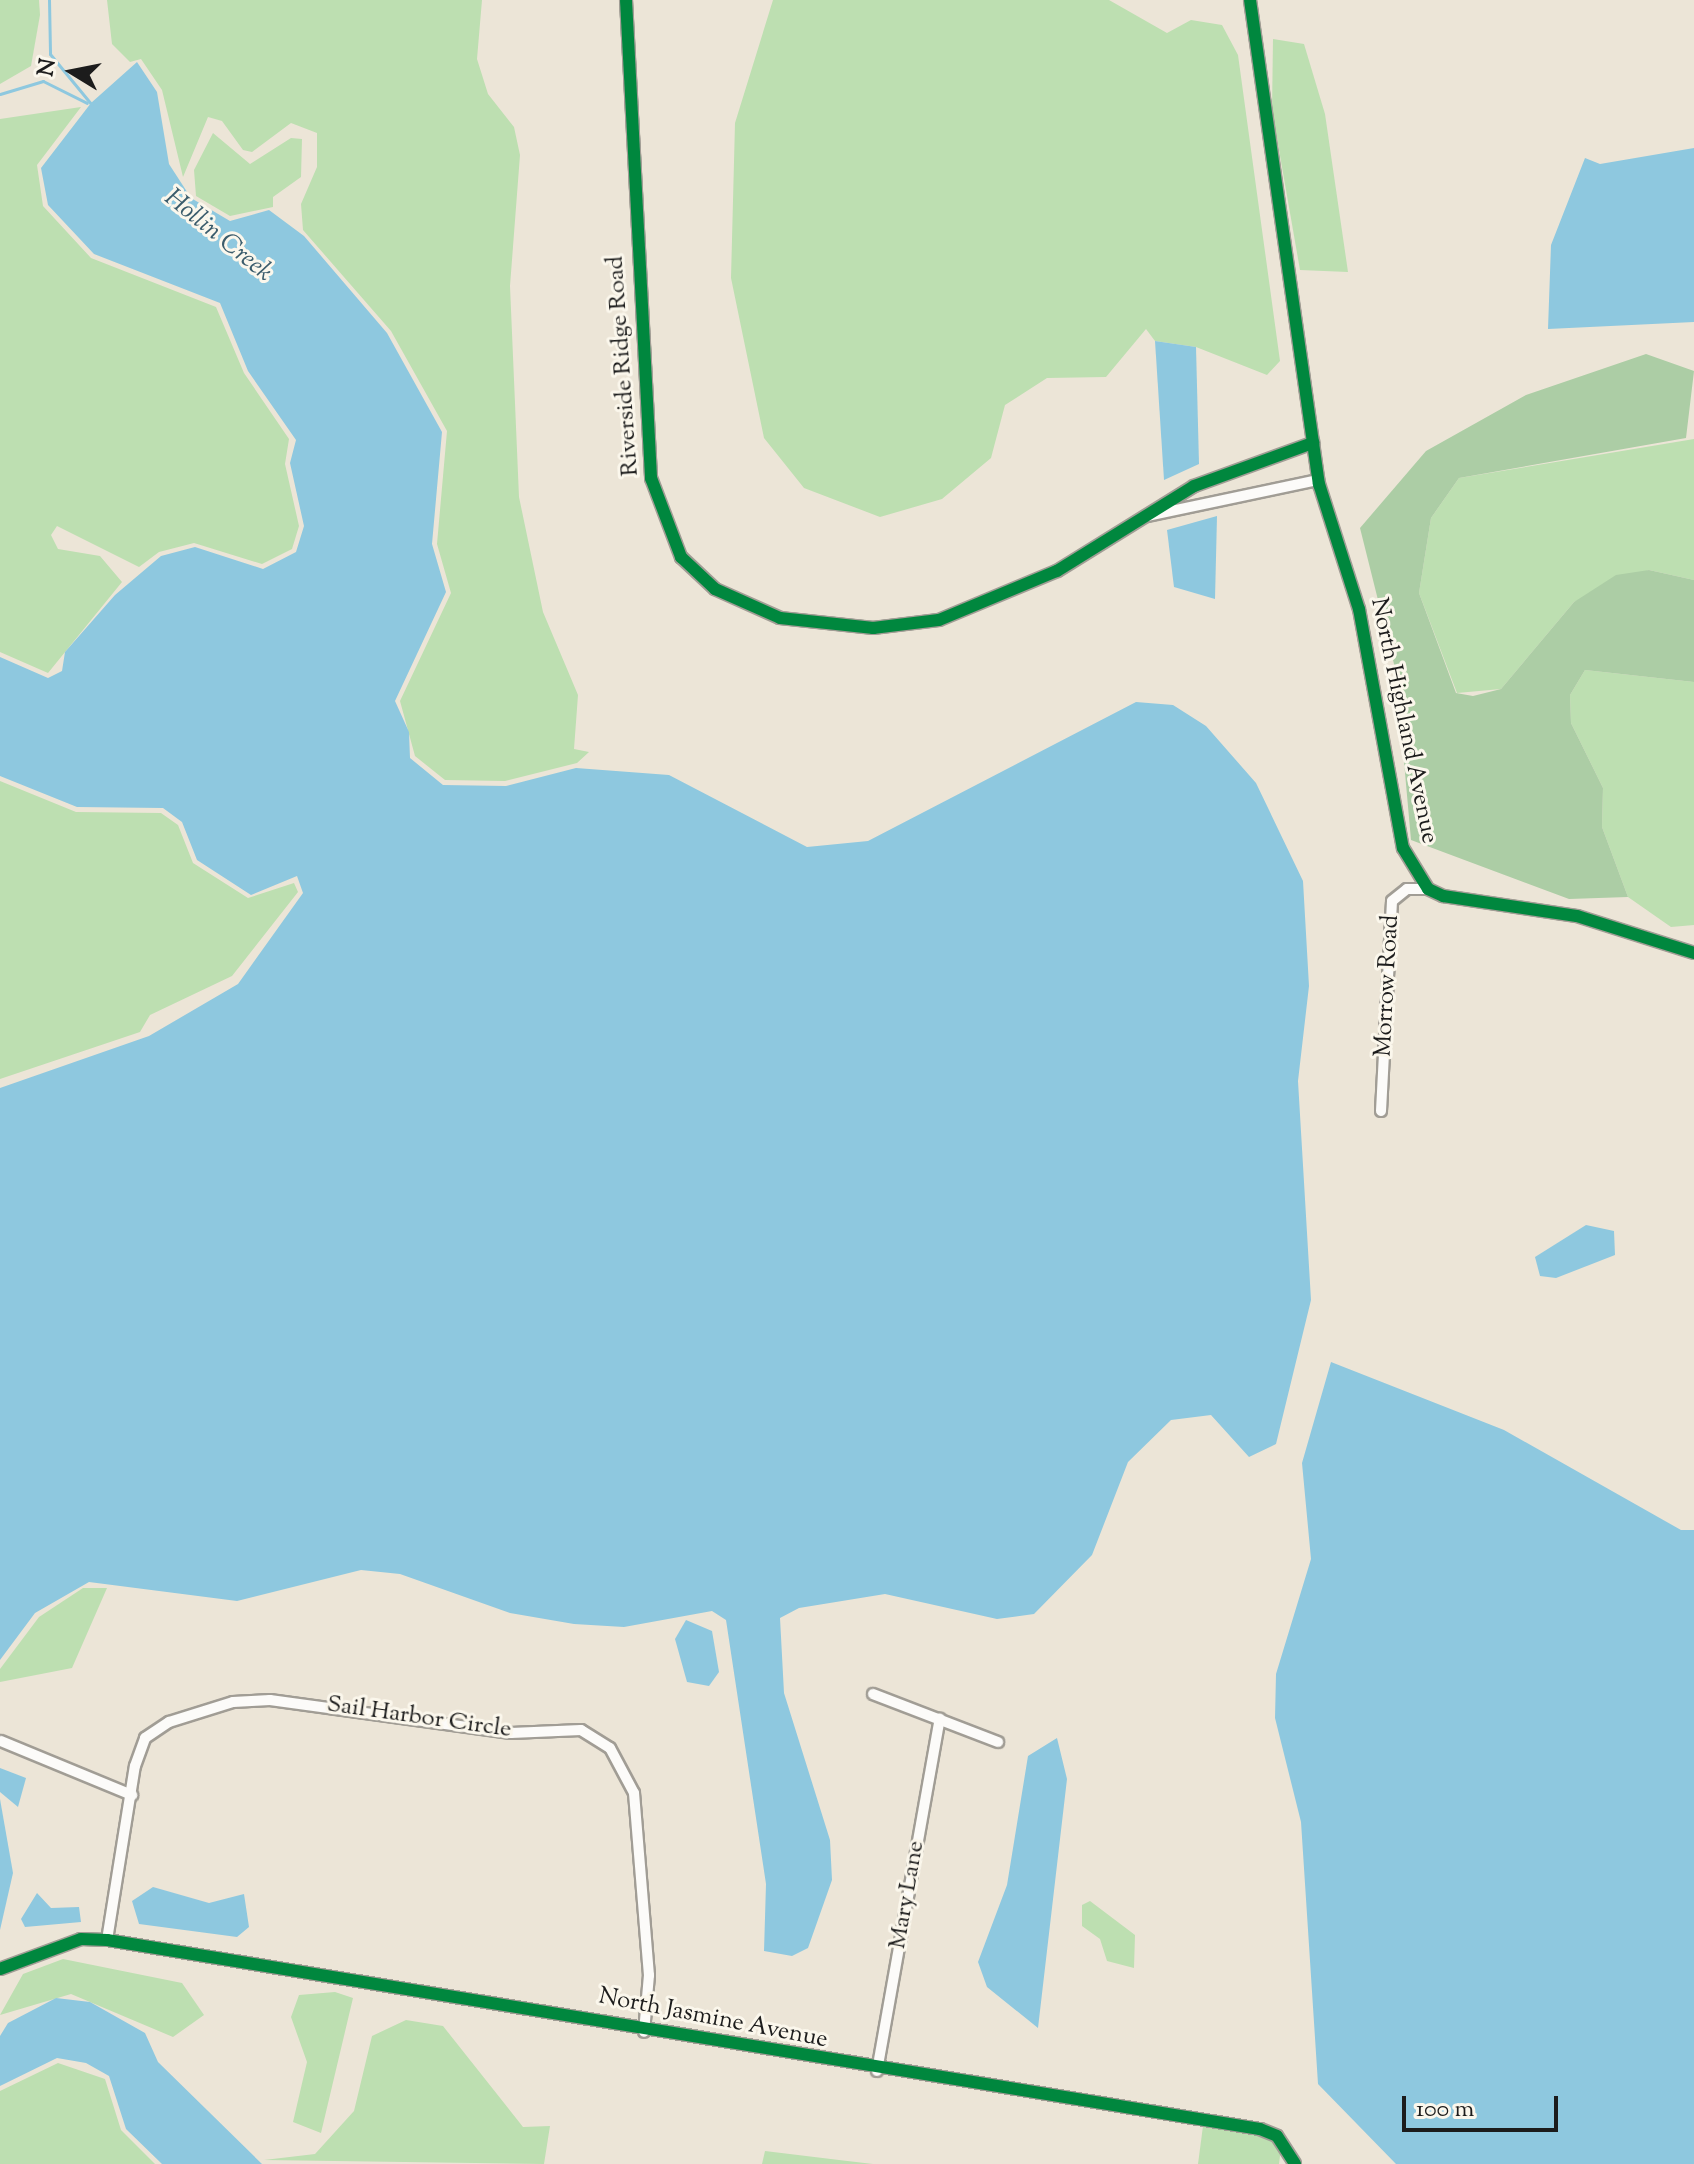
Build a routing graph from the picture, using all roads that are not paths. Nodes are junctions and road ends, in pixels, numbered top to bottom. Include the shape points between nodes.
1 (626, 0) edge
2 (1250, 0) edge
3 (1313, 443) junction
4 (1318, 480) junction
5 (1145, 516) junction
6 (1428, 889) junction
7 (1694, 953) edge
8 (1381, 1111) dead end
9 (873, 1694) dead end
10 (940, 1719) junction
11 (1, 1741) edge
12 (998, 1742) dead end
13 (132, 1795) junction
14 (107, 1940) junction
15 (0, 1969) edge
16 (644, 2032) junction
17 (877, 2071) junction
18 (1295, 2164) edge

1 - 5 street, Riverside Ridge Road via 651,478 681,557 715,589 761,614 873,628 939,620 1000,599
2 - 3 street, North Highland Avenue
3 - 4 street, North Highland Avenue
3 - 5 street, Riverside Ridge Road via 1243,464
4 - 5 street, Riverside Ridge Road
4 - 6 street, North Highland Avenue via 1359,609 1403,848
6 - 7 street via 1471,902 1577,916
6 - 8 street, Morrow Road via 1407,889 1392,901
9 - 10 street
10 - 12 street
10 - 17 street, Mary Lane
11 - 13 street
13 - 14 street, Sail Harbor Circle
13 - 16 street, Sail Harbor Circle via 145,1738 169,1722 233,1702 291,1701 511,1733 556,1727 598,1738 622,1764 634,1793 649,1975
14 - 15 street, North Jasmine Avenue via 81,1939
14 - 16 street, North Jasmine Avenue
16 - 17 street, North Jasmine Avenue
17 - 18 street, North Jasmine Avenue via 1260,2129 1277,2136

